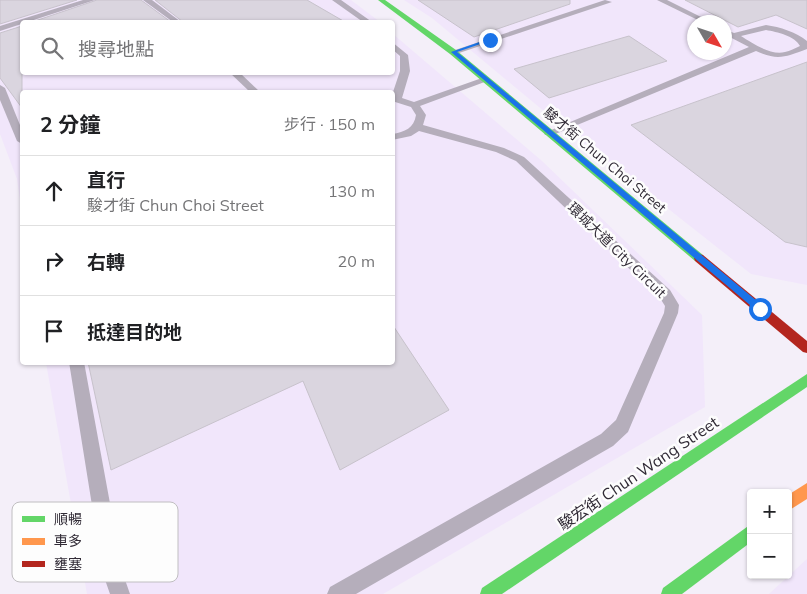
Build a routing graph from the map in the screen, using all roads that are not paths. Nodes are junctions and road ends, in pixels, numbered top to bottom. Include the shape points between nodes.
1 (91, 0) edge
2 (148, 0) edge
3 (336, 0) edge
4 (381, 0) edge
5 (661, 0) edge
6 (608, 2) dead end
7 (692, 15) edge
8 (28, 20) edge
9 (174, 20) edge
10 (365, 20) edge
11 (20, 23) edge
12 (0, 29) edge
13 (734, 36) joint
14 (395, 47) edge
15 (757, 47) junction
16 (453, 52) junction
17 (236, 75) edge
18 (486, 80) junction
19 (0, 88) edge
20 (253, 90) edge
21 (395, 99) edge
22 (414, 105) junction
23 (417, 127) junction
24 (549, 133) junction
25 (20, 136) edge
26 (395, 136) edge
27 (807, 348) edge
28 (77, 365) edge
29 (807, 380) edge
30 (807, 490) edge
31 (792, 501) edge
32 (100, 502) edge
33 (748, 534) edge
34 (116, 582) edge
35 (120, 594) edge
36 (337, 594) edge
37 (488, 594) edge
38 (669, 594) edge

1 - 8 lane
2 - 9 lane
3 - 10 lane
4 - 16 street, 駿才街 Chun Choi Street
5 - 7 lane
6 - 16 lane
11 - 12 lane
13 - 15 lane
13 - 15 lane via 767,26 804,43 804,47 785,55
14 - 21 lane via 404,55 405,71
15 - 24 lane
16 - 18 street, 駿才街 Chun Choi Street
17 - 20 lane
18 - 22 lane
18 - 24 street, 駿才街 Chun Choi Street
19 - 25 lane
21 - 22 lane
22 - 23 lane via 421,115
23 - 26 lane
23 - 36 lane, 環城大道 City Circuit via 500,150 520,160 665,294 672,305 671,313 622,426 607,440
24 - 27 street, 駿才街 Chun Choi Street
28 - 32 lane
29 - 37 street, 駿宏街 Chun Wang Street
30 - 31 street
33 - 38 street
34 - 35 lane

